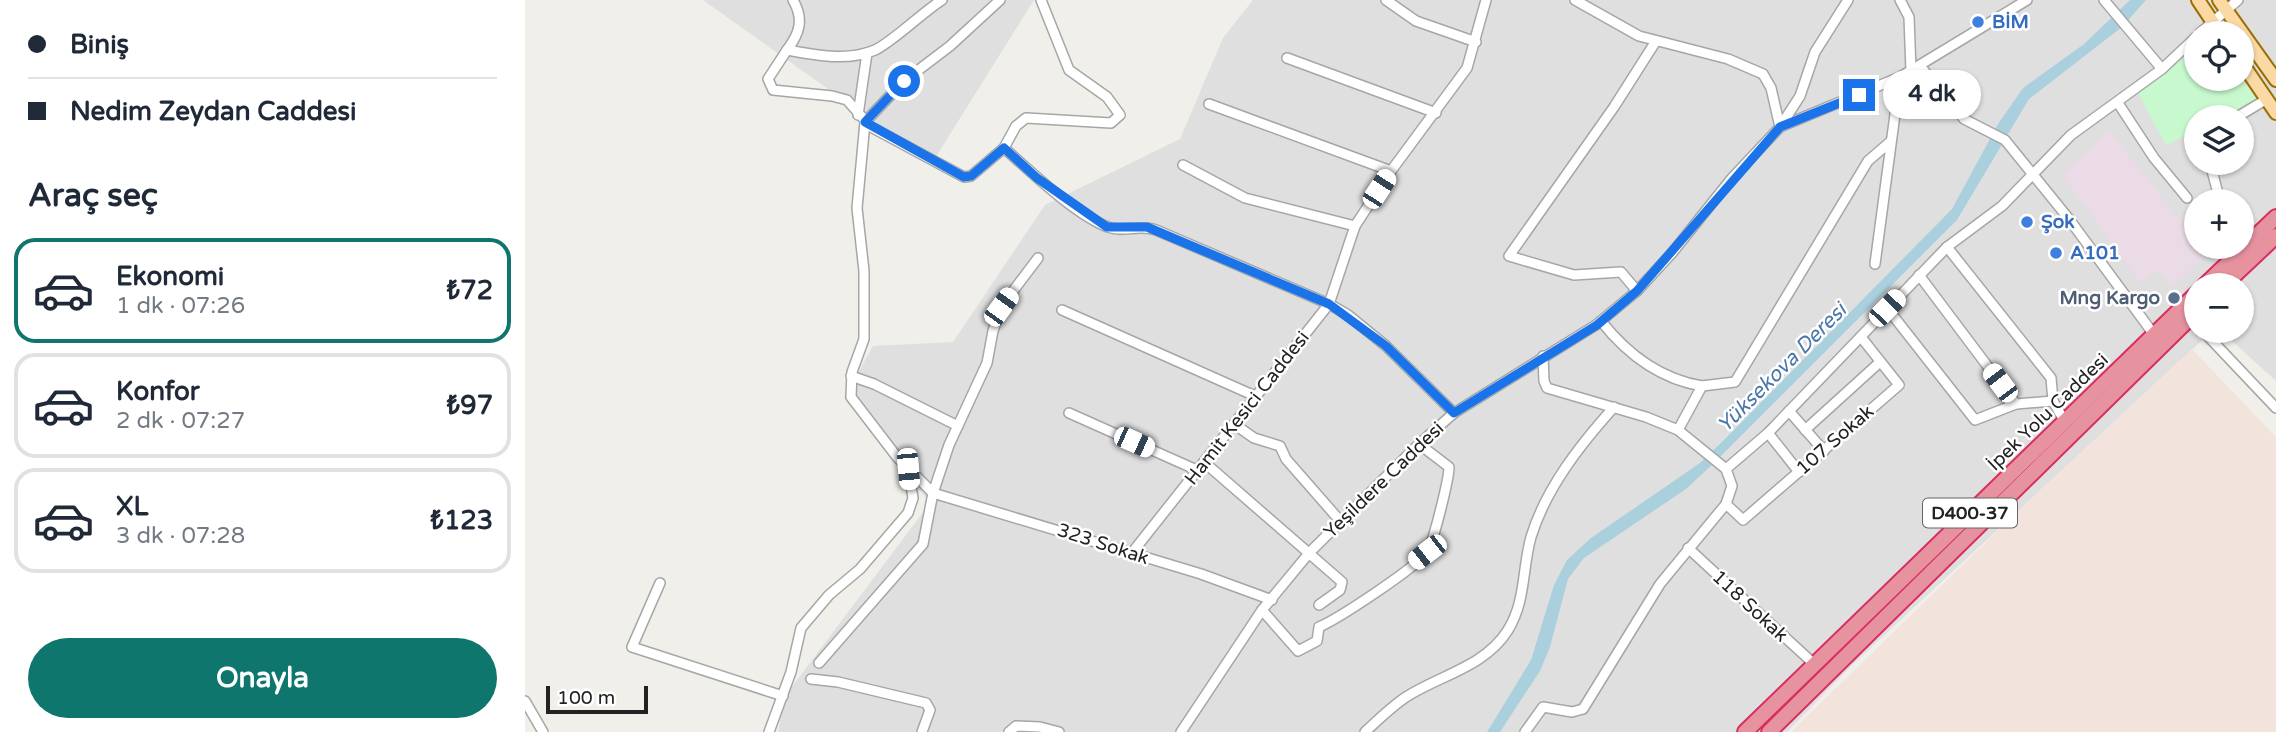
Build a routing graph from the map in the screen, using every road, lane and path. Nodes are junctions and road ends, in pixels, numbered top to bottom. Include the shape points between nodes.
1 (793, 0) edge
2 (942, 0) edge
3 (1000, 0) edge
4 (1041, 0) edge
5 (1386, 0) edge
6 (1486, 0) edge
7 (1575, 0) edge
8 (1900, 0) edge
9 (2027, 0) edge
10 (2104, 0) edge
11 (2198, 0) edge
12 (2238, 0) edge
13 (1845, 1) edge
14 (2223, 7) edge
15 (2212, 21) edge
16 (1656, 41) junction
17 (1476, 42) junction
18 (2184, 48) edge
19 (787, 50) junction
20 (867, 53) junction
21 (1287, 58) dead end
22 (1920, 66) junction
23 (2162, 69) junction
24 (1911, 71) junction
25 (1900, 77) junction
26 (2254, 80) edge
27 (2276, 80) edge
28 (2267, 99) junction
29 (2117, 103) junction
30 (1209, 104) dead end
31 (2254, 107) edge
32 (1436, 113) junction
33 (2276, 113) edge
34 (861, 118) junction
35 (1780, 127) junction
36 (1890, 142) junction
37 (1004, 148) junction
38 (1868, 161) junction
39 (1182, 165) dead end
40 (1887, 166) junction
41 (1391, 171) junction
42 (2031, 174) junction
43 (2184, 194) edge
44 (2276, 217) edge
45 (1355, 226) junction
46 (2254, 234) edge
47 (2276, 236) edge
48 (1947, 247) junction
49 (1038, 257) dead end
50 (2226, 259) edge
51 (1875, 264) dead end
52 (2215, 273) edge
53 (2237, 273) edge
54 (1919, 275) junction
55 (1637, 291) junction
56 (1329, 304) junction
57 (2184, 306) edge
58 (1887, 308) junction
59 (1062, 310) dead end
60 (1601, 321) junction
61 (2184, 328) edge
62 (2155, 336) junction
63 (1861, 337) junction
64 (2214, 343) edge
65 (1543, 356) junction
66 (1879, 362) junction
67 (851, 376) junction
68 (1702, 386) junction
69 (1255, 396) junction
70 (2053, 401) junction
71 (2016, 404) junction
72 (1614, 407) junction
73 (2276, 408) edge
74 (1789, 411) junction
75 (1069, 413) dead end
76 (1454, 413) junction
77 (2065, 422) junction
78 (1234, 424) junction
79 (958, 426) junction
80 (1678, 430) junction
81 (1805, 430) junction
82 (1768, 433) junction
83 (1419, 444) junction
84 (1824, 450) junction
85 (1202, 466) junction
86 (1723, 467) junction
87 (908, 469) junction
88 (1799, 472) junction
89 (933, 493) junction
90 (1726, 504) junction
91 (1342, 523) junction
92 (1688, 548) junction
93 (1310, 552) junction
94 (1131, 554) junction
95 (660, 583) dead end
96 (1272, 600) junction
97 (1319, 605) dead end
98 (1262, 610) junction
99 (819, 663) dead end
100 (1812, 663) junction
101 (811, 679) dead end
102 (783, 696) junction
103 (525, 701) edge
104 (1529, 731) edge
105 (543, 732) edge
106 (769, 732) edge
107 (922, 732) edge
108 (1009, 732) edge
109 (1059, 732) edge
110 (1181, 732) edge
111 (1365, 732) edge
112 (1745, 732) edge
113 (1769, 732) edge

1 - 19 street via 800,22 797,37
2 - 20 street
3 - 34 street
4 - 37 street via 1069,70 1107,97 1120,115 1111,123 1026,118
5 - 17 street via 1416,21
6 - 17 street, Hamit Kesici Caddesi
7 - 16 street via 1617,26
8 - 24 street via 1909,18
9 - 22 street
10 - 23 street
11 - 15 main road
12 - 14 street
13 - 35 street, Yeşildere Caddesi via 1815,51 1800,96
14 - 27 main road
16 - 35 street via 1728,59 1763,74
16 - 55 street via 1509,256 1574,275 1621,272
17 - 32 street, Hamit Kesici Caddesi via 1461,79
18 - 23 street
19 - 20 street via 829,57
19 - 34 street via 768,79 769,87 847,100
20 - 34 street
21 - 32 street
22 - 24 street
22 - 42 street via 1964,119 2005,140
23 - 29 street
24 - 25 street
25 - 35 street
25 - 36 street
26 - 28 main road
28 - 31 street
28 - 33 main road
29 - 42 street via 2071,135
29 - 43 street
30 - 41 street
32 - 41 street, Hamit Kesici Caddesi
34 - 37 street via 964,177
34 - 67 street via 857,208 864,271 864,339
35 - 55 street, Yeşildere Caddesi
36 - 38 street
36 - 40 street
37 - 56 street via 1037,178 1107,227 1147,227
38 - 40 street
38 - 68 street via 1735,382
39 - 45 street via 1245,198
40 - 51 street
41 - 45 street, Hamit Kesici Caddesi
42 - 48 street via 2002,206
42 - 62 street
44 - 46 highway
45 - 56 street, Hamit Kesici Caddesi
47 - 53 highway
48 - 54 street
48 - 70 street via 2051,378
49 - 79 street via 1001,307 988,363
50 - 52 highway
54 - 58 street
54 - 71 street
55 - 60 street, Yeşildere Caddesi
56 - 69 street, Hamit Kesici Caddesi
56 - 76 street via 1386,346
57 - 62 highway, İpek Yolu Caddesi / D400-37
58 - 63 street
58 - 71 street via 1975,420
59 - 69 street
60 - 65 street, Yeşildere Caddesi
60 - 68 street via 1614,338 1663,375
61 - 113 highway, İpek Yolu Caddesi / D400-37
62 - 77 highway, İpek Yolu Caddesi / D400-37
63 - 66 street, 107 Sokak
63 - 74 street
64 - 73 street
65 - 72 street via 1547,388
65 - 76 street, Yeşildere Caddesi
66 - 81 street
66 - 84 street, 107 Sokak via 1899,386
67 - 79 street
67 - 87 street via 851,397
68 - 80 street
69 - 78 street, Hamit Kesici Caddesi
70 - 71 street
70 - 77 street
72 - 80 street
72 - 111 street via 1589,434 1545,500 1531,539 1521,606 1507,631 1483,657 1407,696
74 - 81 street
74 - 82 street
75 - 85 street
76 - 83 street, Yeşildere Caddesi
77 - 100 highway, İpek Yolu Caddesi / D400-37
78 - 85 street, Hamit Kesici Caddesi
78 - 91 street via 1254,438 1280,446
79 - 89 street
80 - 86 street
81 - 84 street
82 - 86 street
82 - 88 street
83 - 91 street, Yeşildere Caddesi
83 - 98 street via 1449,467 1448,486 1427,552 1376,592 1319,627 1317,641 1298,651
84 - 88 street, 107 Sokak
85 - 93 street
85 - 94 street, Hamit Kesici Caddesi
86 - 90 street via 1732,486
87 - 89 street
87 - 102 street via 913,498 908,513 801,628
88 - 90 street, 107 Sokak via 1743,520
89 - 94 street, 323 Sokak
89 - 99 street via 923,544
90 - 92 street
91 - 93 street, Yeşildere Caddesi
92 - 100 street, 118 Sokak
92 - 104 street via 1660,584 1583,709 1543,707
93 - 96 street, Yeşildere Caddesi
93 - 97 street via 1342,582 1340,590
94 - 96 street, 323 Sokak
95 - 102 street via 632,647
96 - 98 street, Yeşildere Caddesi
98 - 110 street, Yeşildere Caddesi
100 - 112 highway, İpek Yolu Caddesi / D400-37
101 - 107 street via 926,703 930,710
102 - 106 street
103 - 105 street
108 - 109 street via 1016,726

